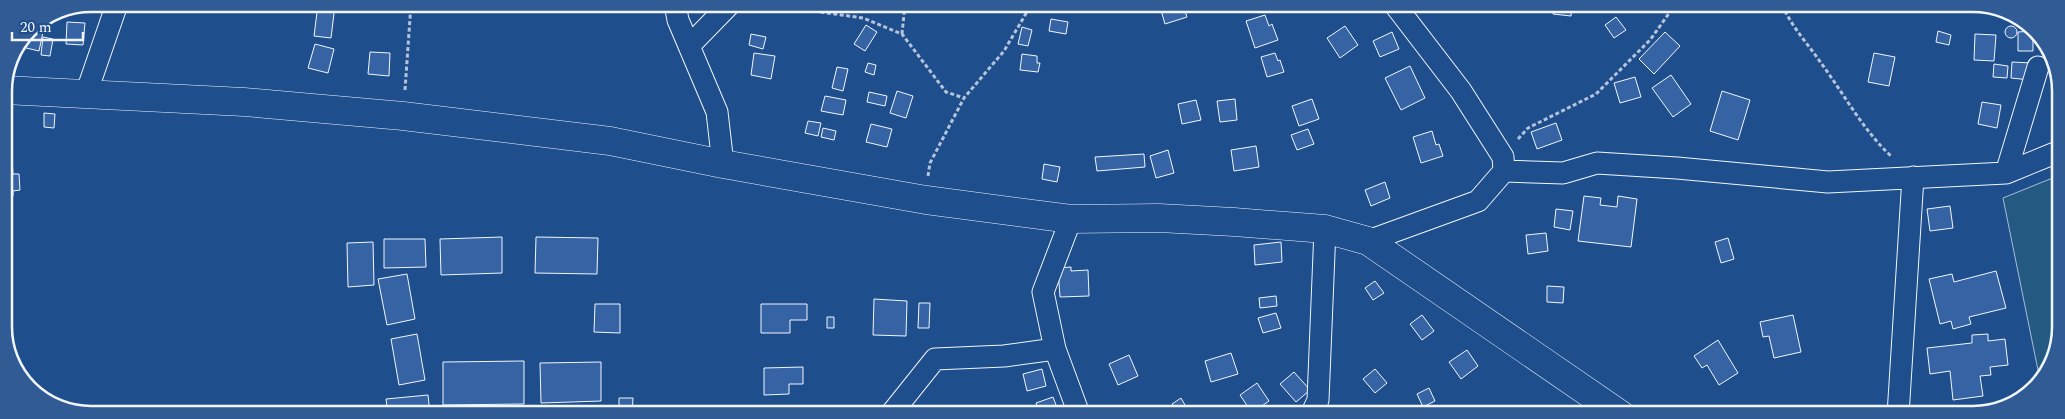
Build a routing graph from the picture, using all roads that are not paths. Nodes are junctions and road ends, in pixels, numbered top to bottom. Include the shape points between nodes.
1 (114, 12) edge
2 (676, 12) edge
3 (722, 12) edge
4 (1400, 12) edge
5 (689, 46) junction
6 (2038, 67) dead end
7 (13, 90) edge
8 (86, 94) junction
9 (2052, 154) edge
10 (723, 164) junction
11 (1503, 164) junction
12 (2006, 172) junction
13 (1913, 177) junction
14 (1071, 219) junction
15 (1325, 230) junction
16 (1368, 240) junction
17 (1055, 349) junction
18 (897, 406) edge
19 (1076, 406) edge
20 (1315, 406) edge
21 (1608, 406) edge
22 (1899, 406) edge

1 - 8 street
2 - 5 street
3 - 5 street
4 - 11 street via 1462,90
5 - 10 street via 717,112
6 - 12 street
7 - 8 street
8 - 10 street via 244,102 403,116 610,141
9 - 12 street
10 - 14 street via 926,200
11 - 13 street via 1563,173 1597,163 1828,182
11 - 16 street via 1478,201
12 - 13 street
13 - 22 street
14 - 15 street via 1159,218
14 - 17 street via 1043,292
15 - 16 street
15 - 20 street
16 - 21 street
17 - 18 street via 1004,356 935,359
17 - 19 street

